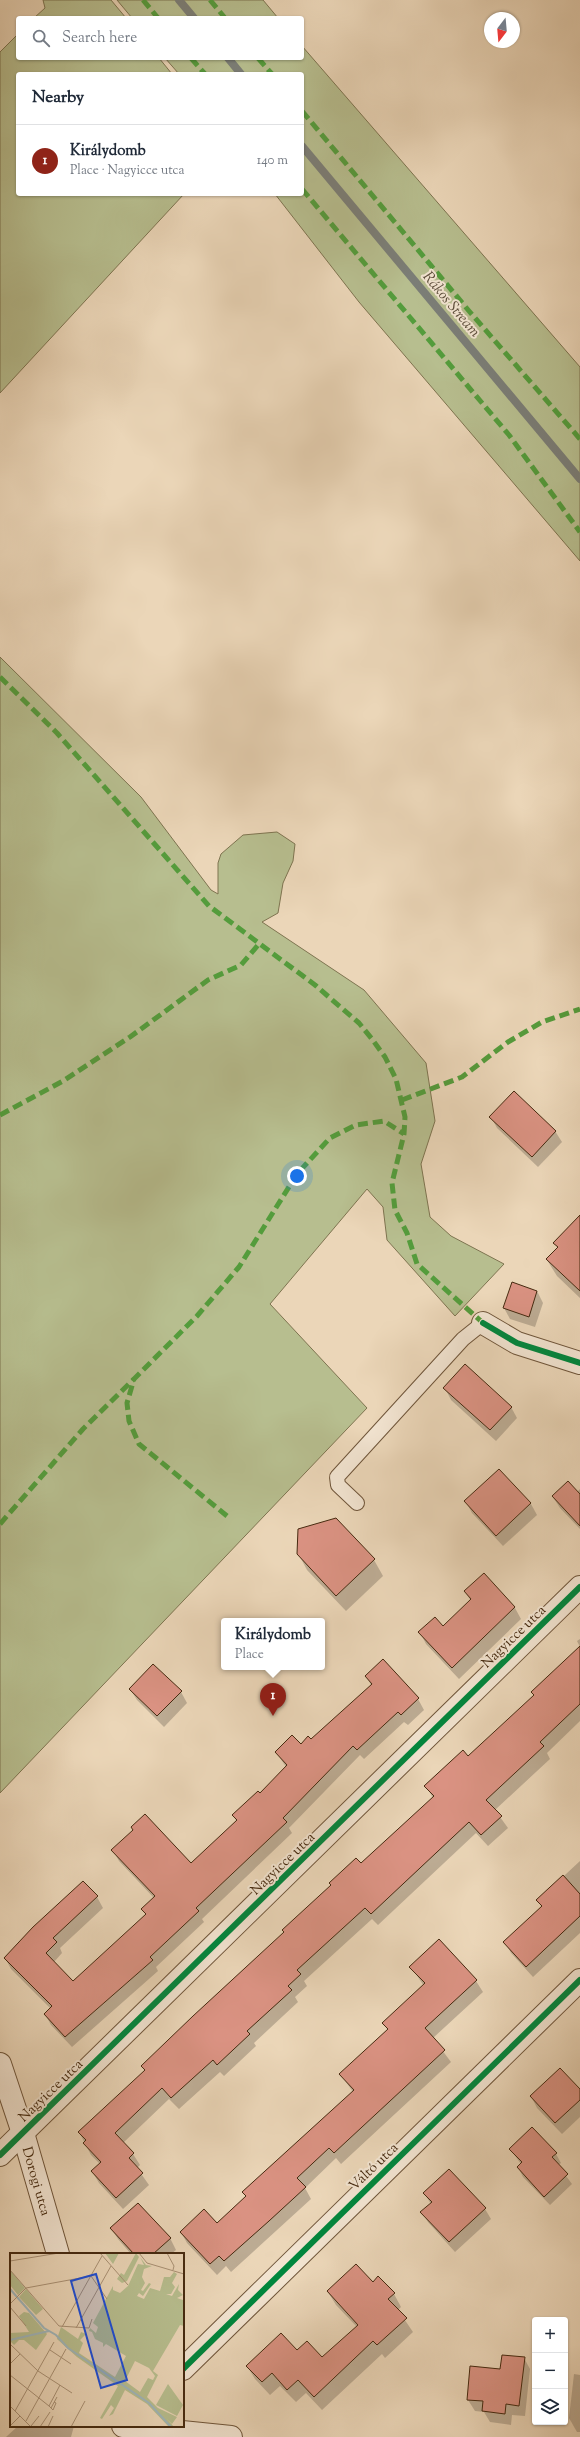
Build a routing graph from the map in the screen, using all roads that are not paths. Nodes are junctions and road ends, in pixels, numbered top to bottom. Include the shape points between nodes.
1 (483, 1323) joint
2 (580, 1363) edge
3 (357, 1503) dead end
4 (580, 1587) edge
5 (580, 1980) edge
6 (0, 2064) edge
7 (23, 2133) junction
8 (0, 2155) edge
9 (58, 2253) edge
10 (184, 2368) edge
11 (121, 2429) edge
12 (231, 2437) edge

1 - 2 street via 517,1343
1 - 3 lane via 463,1339 337,1477 338,1485
4 - 7 street, Nagyicce utca
5 - 10 street, Váltó utca
6 - 7 street, Dorogi utca
7 - 8 street, Nagyicce utca
7 - 9 street, Dorogi utca
11 - 12 street

